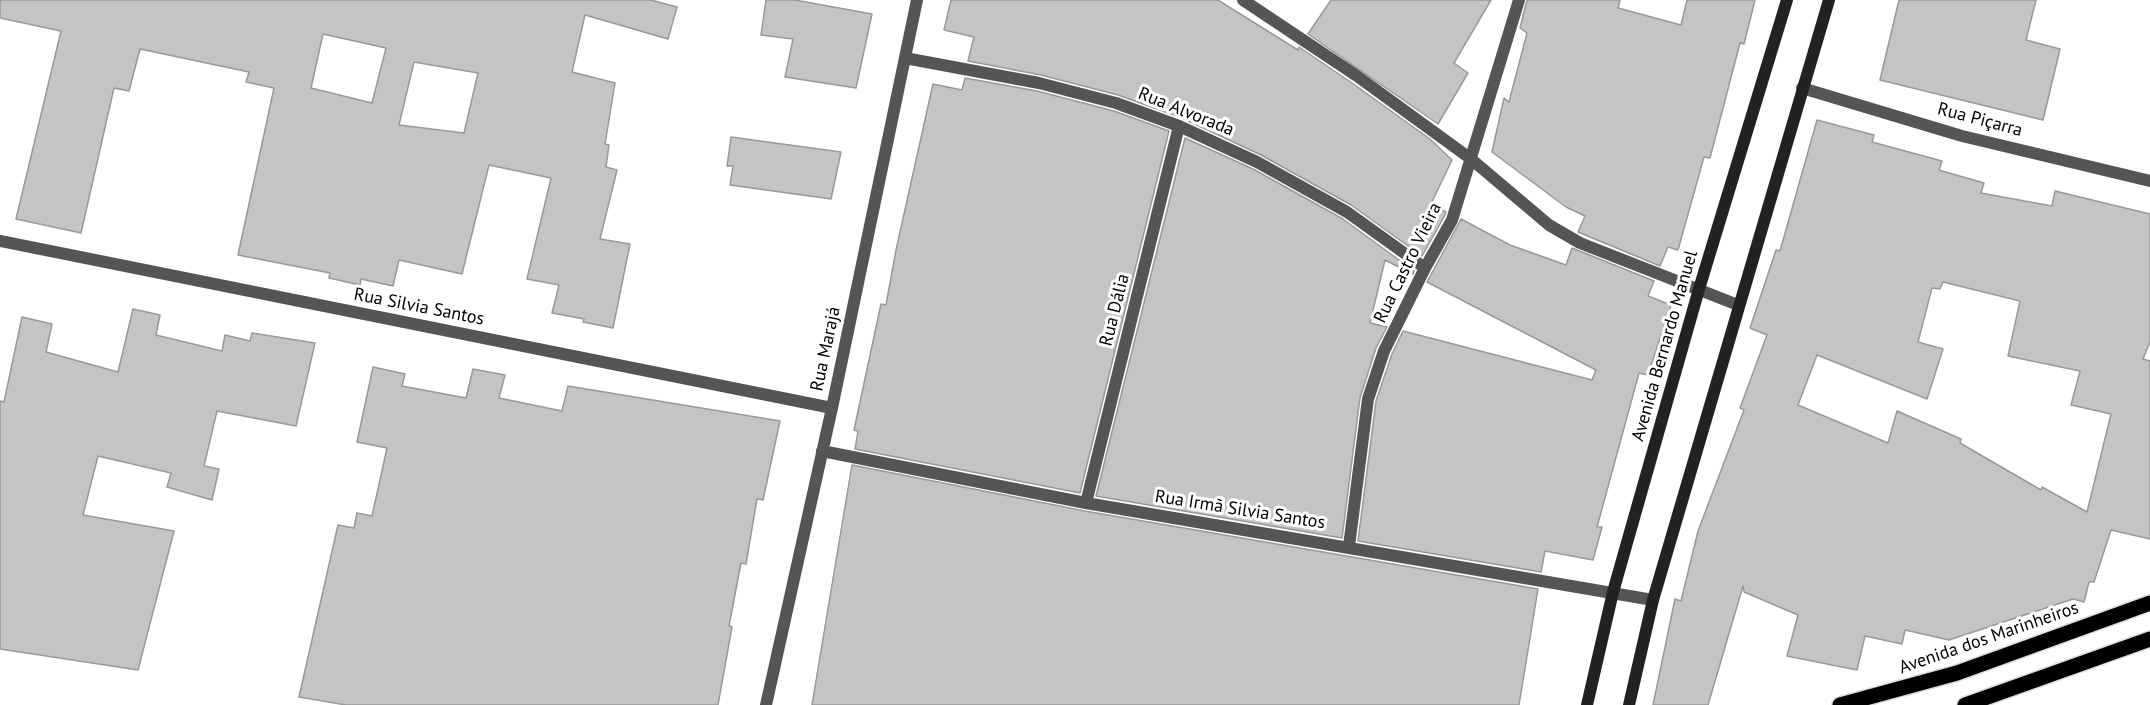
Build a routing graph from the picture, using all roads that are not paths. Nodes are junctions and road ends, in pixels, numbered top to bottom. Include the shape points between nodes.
1 (917, 0) edge
2 (1244, 0) edge
3 (1519, 0) edge
4 (1787, 0) edge
5 (1829, 0) edge
6 (905, 58) junction
7 (1802, 88) junction
8 (1179, 126) junction
9 (1471, 159) junction
10 (2150, 181) edge
11 (0, 241) edge
12 (1425, 268) junction
13 (1699, 289) junction
14 (1738, 305) junction
15 (832, 408) junction
16 (822, 451) junction
17 (1086, 503) junction
18 (1349, 546) junction
19 (1613, 592) junction
20 (1653, 600) junction
21 (2150, 603) edge
22 (2150, 639) edge
23 (766, 705) edge
24 (1587, 705) edge
25 (1629, 705) edge
26 (1840, 705) edge
27 (1965, 705) edge

1 - 6 street, Rua Marajá
2 - 9 street
3 - 9 street, Rua Castro Vieira
4 - 13 street, Avenida Bernardo Manuel
5 - 7 street
6 - 8 street, Rua Alvorada via 1039,83
6 - 15 street, Rua Marajá
7 - 10 street, Rua Piçarra via 1962,135
7 - 14 street
8 - 12 street, Rua Alvorada via 1257,162 1347,212
8 - 17 street, Rua Dália
9 - 12 street, Rua Castro Vieira via 1452,220
9 - 13 street via 1549,225 1580,243
11 - 15 street, Rua Silvia Santos
12 - 18 street, Rua Castro Vieira via 1384,351 1368,399
13 - 14 street
13 - 19 street, Avenida Bernardo Manuel
14 - 20 street
15 - 16 street, Rua Marajá
16 - 17 street, Rua Irmã Silvia Santos
16 - 23 street, Rua Marajá
17 - 18 street, Rua Irmã Silvia Santos
18 - 19 street, Rua Irmã Silvia Santos
19 - 20 street, Rua Irmã Silvia Santos
19 - 24 street, Avenida Bernardo Manuel
20 - 25 street
21 - 26 main road, Avenida dos Marinheiros via 1957,673
22 - 27 main road

